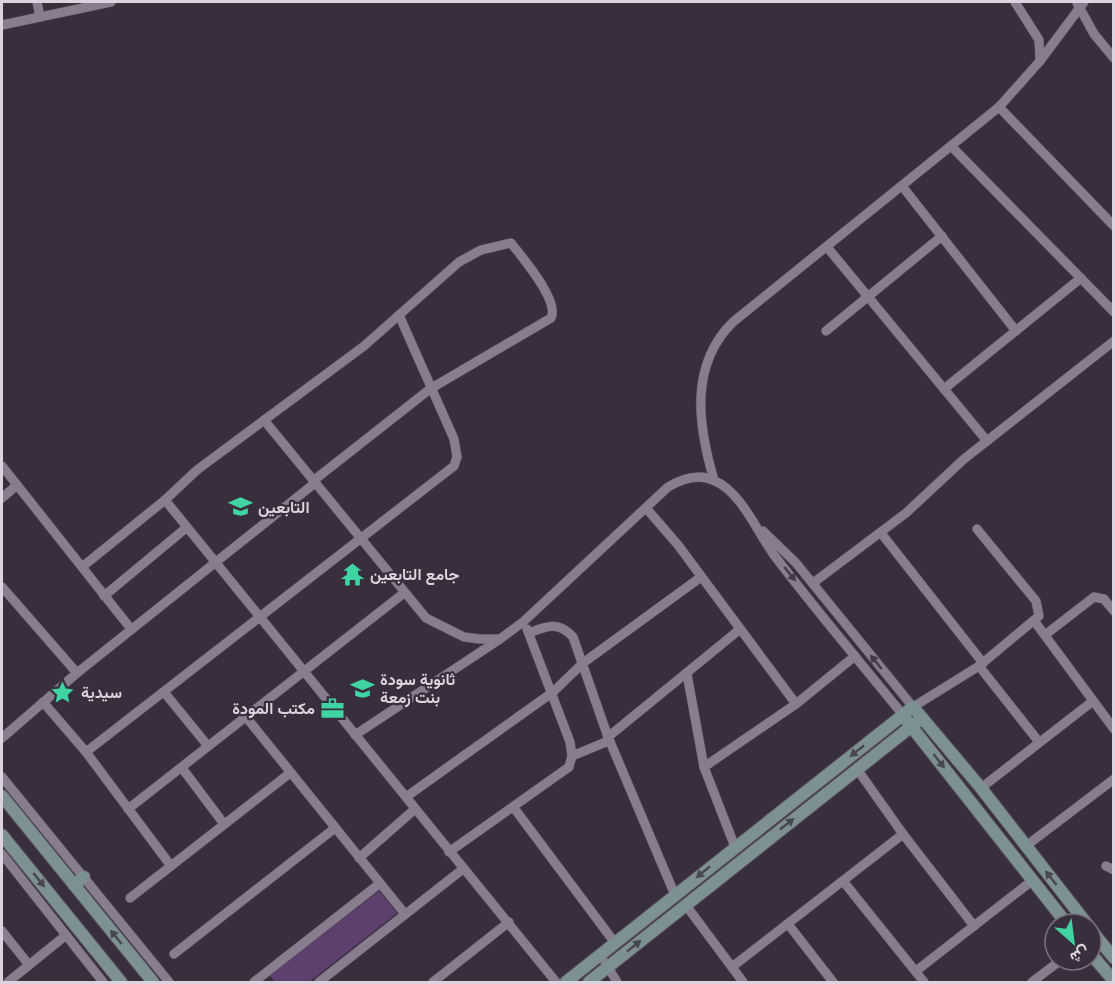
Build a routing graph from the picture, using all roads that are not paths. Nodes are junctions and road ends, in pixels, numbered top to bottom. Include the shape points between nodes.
1 (37, 2) edge
2 (111, 2) edge
3 (1015, 2) edge
4 (1080, 4) edge
5 (40, 17) junction
6 (2, 26) edge
7 (1113, 56) edge
8 (1040, 61) junction
9 (999, 107) junction
10 (951, 146) junction
11 (902, 186) junction
12 (1113, 226) edge
13 (942, 236) junction
14 (827, 247) junction
15 (1081, 278) junction
16 (868, 297) junction
17 (1113, 312) edge
18 (399, 315) junction
19 (826, 331) dead end
20 (1016, 331) junction
21 (1113, 341) edge
22 (430, 389) junction
23 (944, 389) junction
24 (264, 420) junction
25 (987, 441) junction
26 (2, 466) edge
27 (714, 480) junction
28 (314, 482) junction
29 (17, 485) junction
30 (2, 498) edge
31 (165, 500) junction
32 (646, 508) junction
33 (757, 525) junction
34 (186, 528) junction
35 (977, 529) dead end
36 (881, 532) junction
37 (360, 539) junction
38 (215, 562) junction
39 (82, 567) junction
40 (701, 577) junction
41 (813, 583) junction
42 (2, 587) edge
43 (404, 593) junction
44 (104, 596) junction
45 (5, 598) edge
46 (1113, 611) edge
47 (258, 618) junction
48 (523, 622) junction
49 (1035, 622) junction
50 (131, 629) junction
51 (739, 630) junction
52 (529, 633) junction
53 (1045, 635) junction
54 (500, 639) junction
55 (855, 656) junction
56 (583, 663) junction
57 (981, 664) junction
58 (303, 672) junction
59 (77, 673) junction
60 (687, 674) junction
61 (164, 692) junction
62 (553, 692) junction
63 (1093, 701) junction
64 (43, 702) junction
65 (796, 704) junction
66 (913, 707) junction
67 (903, 715) junction
68 (246, 717) junction
69 (922, 718) junction
70 (911, 726) junction
71 (1113, 729) edge
72 (355, 735) junction
73 (608, 737) junction
74 (2, 738) edge
75 (1039, 742) junction
76 (208, 746) junction
77 (86, 752) junction
78 (572, 756) junction
79 (704, 767) junction
80 (182, 768) junction
81 (857, 769) junction
82 (290, 773) junction
83 (2, 777) edge
84 (1113, 779) edge
85 (981, 788) junction
86 (2, 796) edge
87 (406, 797) junction
88 (514, 808) junction
89 (128, 809) junction
90 (415, 809) junction
91 (224, 824) junction
92 (335, 828) junction
93 (903, 834) junction
94 (2, 835) edge
95 (1026, 846) junction
96 (735, 847) junction
97 (449, 852) junction
98 (2, 854) edge
99 (359, 858) junction
100 (171, 866) junction
101 (463, 869) junction
102 (1033, 880) junction
103 (79, 881) junction
104 (843, 881) junction
105 (379, 884) junction
106 (675, 895) junction
107 (130, 898) dead end
108 (685, 904) junction
109 (1058, 912) edge
110 (1076, 912) edge
111 (405, 914) junction
112 (509, 922) junction
113 (788, 924) junction
114 (974, 926) junction
115 (2, 931) edge
116 (65, 936) junction
117 (615, 944) junction
118 (1103, 946) edge
119 (174, 954) dead end
120 (600, 956) junction
121 (1113, 958) edge
122 (29, 965) junction
123 (608, 966) junction
124 (732, 967) junction
125 (1103, 969) edge
126 (916, 971) junction
127 (1045, 972) edge
128 (267, 979) edge
129 (1113, 981) edge
130 (10, 982) edge
131 (103, 982) edge
132 (121, 982) edge
133 (153, 982) edge
134 (169, 982) edge
135 (254, 982) edge
136 (319, 982) edge
137 (433, 982) edge
138 (556, 982) edge
139 (566, 982) edge
140 (589, 982) edge
141 (617, 982) edge
142 (743, 982) edge
143 (833, 982) edge
144 (924, 982) edge
145 (1032, 982) edge

1 - 5 street
2 - 5 street
3 - 8 street via 1039,40
4 - 7 street via 1094,34
4 - 8 street
5 - 6 street
8 - 9 street
9 - 10 street
9 - 12 street
10 - 11 street
10 - 15 street
11 - 13 street
11 - 14 street
13 - 16 street
13 - 20 street
14 - 16 street
14 - 27 street via 733,322 706,362 702,379 703,431
15 - 17 street
15 - 20 street
16 - 19 street
16 - 23 street
18 - 22 street
18 - 22 street via 466,257 511,243 537,276 553,310 551,318
18 - 24 street
20 - 23 street
21 - 25 street
22 - 28 street
22 - 37 street via 458,448 454,466
23 - 25 street
24 - 28 street
24 - 31 street via 197,470
25 - 36 street
26 - 29 street
27 - 32 street via 680,480
27 - 33 street
28 - 37 street
28 - 38 street
29 - 30 street
29 - 39 street
31 - 34 street
31 - 39 street
32 - 40 street
32 - 48 street
33 - 41 street
33 -> 55 street via 774,555
34 - 38 street
34 - 44 street
35 - 49 street via 1036,601 1039,616
36 - 41 street
36 - 57 street
37 - 43 street
37 - 47 street
38 - 47 street
38 - 50 street
39 - 44 street
40 - 51 street
40 - 56 street
66 -> 41 street
42 - 45 street
43 - 54 street via 426,618 444,628 464,637
43 - 58 street
44 - 50 street
45 - 59 street
46 - 53 street via 1104,599 1094,597
47 - 58 street
47 - 61 street
48 - 52 street
48 - 54 street
49 - 53 street
49 - 57 street
50 - 59 street
51 - 60 street
51 - 65 street
52 - 56 street via 547,626 565,628
52 - 62 street
53 - 63 street
54 - 72 street
55 - 65 street
55 - 67 street
56 - 62 street
56 - 73 street
57 - 66 street
57 - 75 street
58 - 68 street
58 - 72 street
59 - 64 street
60 - 73 street
60 - 79 street
61 - 76 street
61 - 77 street
62 - 78 street
62 - 87 street
63 - 71 street
63 - 75 street
64 - 74 street
64 - 77 street
65 - 79 street
66 - 67 street
66 - 69 street
67 - 70 street
67 -> 96 street
68 - 76 street
68 - 82 street
69 - 70 street
69 - 85 street
70 - 81 street
70 -> 102 street
72 - 87 street
73 - 78 street via 606,742
73 - 106 street
75 - 85 street
76 - 80 street
77 - 89 street
78 - 88 street via 569,767
79 - 96 street
80 - 89 street
80 - 91 street
81 - 93 street
108 -> 81 street
82 - 91 street
82 - 92 street
83 - 103 street
84 - 95 street
85 - 95 street
86 - 103 street
87 - 90 street
88 - 97 street
88 - 117 street
89 - 100 street
90 - 97 street
90 - 99 street
91 - 100 street
92 - 99 street
92 - 119 street
93 - 104 street
93 - 114 street
94 -> 132 street
110 -> 95 street
96 -> 106 street
97 - 101 street
98 - 116 street
99 - 105 street
100 - 107 street
101 - 111 street
101 - 112 street
102 - 109 street
102 - 114 street
133 -> 103 street
103 - 134 street
104 - 113 street
104 - 126 street
105 - 111 street
105 - 128 street
106 - 117 street
123 -> 108 street
108 - 124 street
111 - 136 street
112 - 137 street
112 - 138 street
113 - 124 street
113 - 143 street
114 - 126 street
115 - 122 street
116 - 122 street
116 - 131 street
117 - 120 street
118 - 121 street
120 - 123 street
120 - 139 street
122 - 130 street
123 - 140 street
123 - 141 street
124 - 142 street
125 - 129 street
126 - 144 street
127 - 145 street
128 - 135 street

